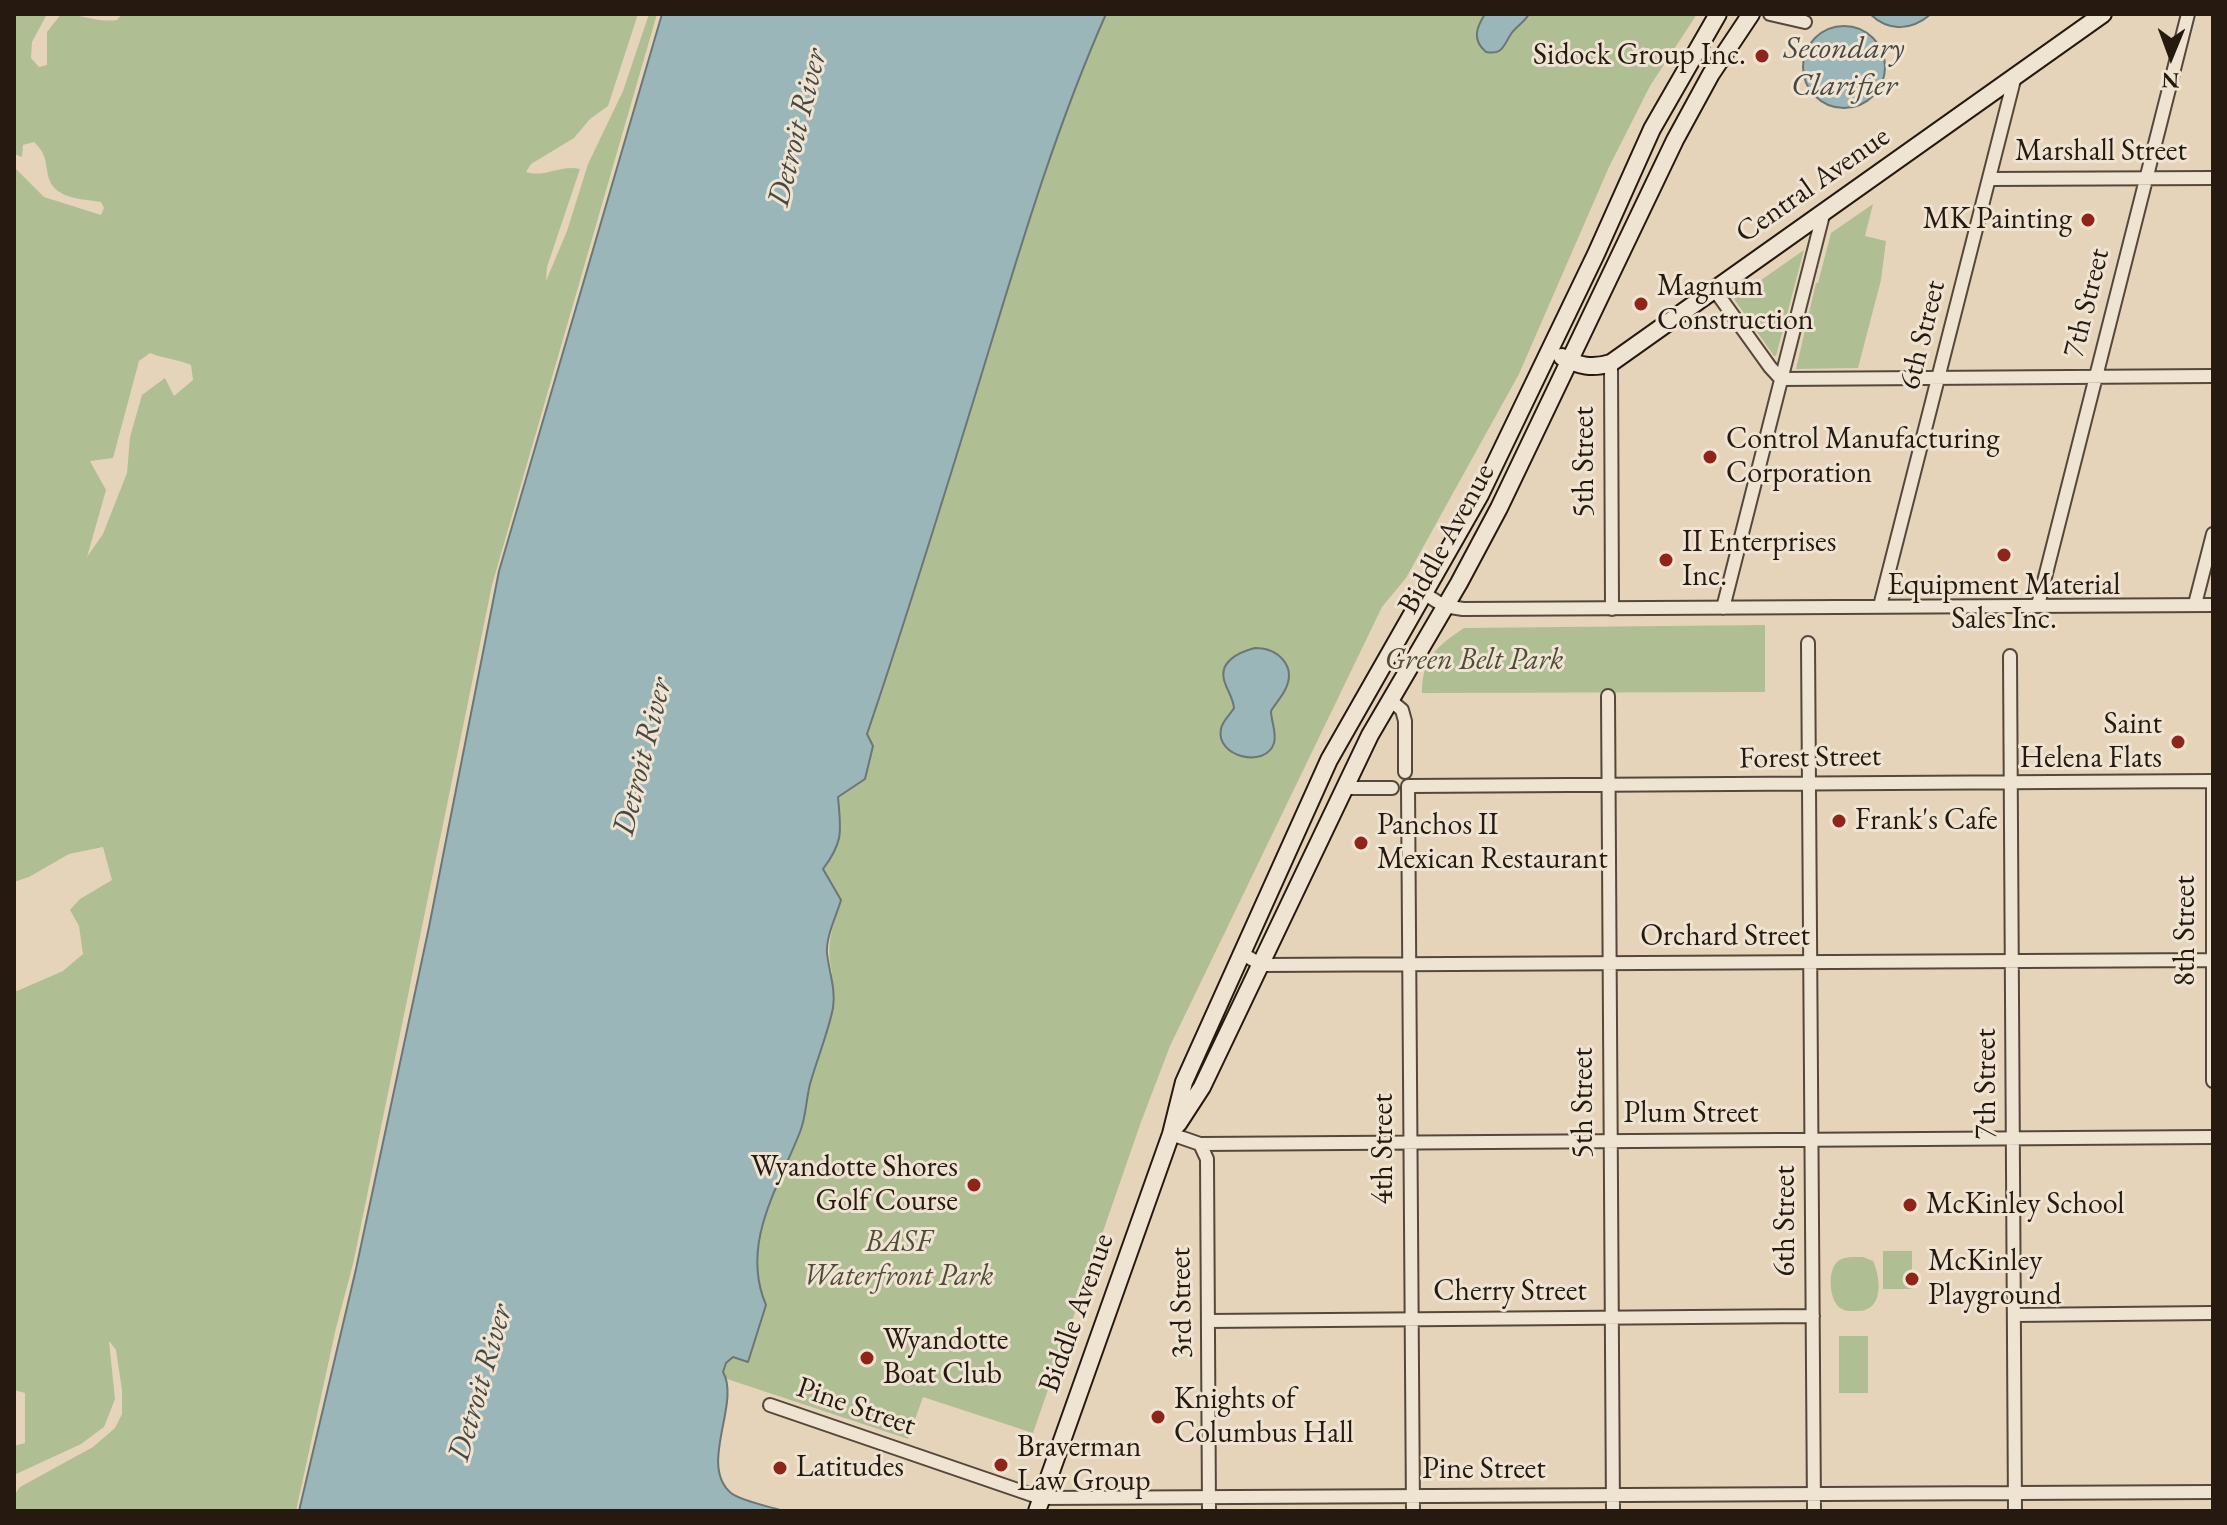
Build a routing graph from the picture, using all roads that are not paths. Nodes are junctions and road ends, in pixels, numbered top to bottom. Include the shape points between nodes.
1 (1718, 14) edge
2 (1751, 14) edge
3 (1770, 14) edge
4 (2103, 14) edge
5 (2188, 14) edge
6 (1805, 22) dead end
7 (2015, 76) junction
8 (1652, 129) junction
9 (1675, 140) junction
10 (2213, 178) edge
11 (1989, 179) junction
12 (2146, 179) junction
13 (1824, 211) junction
14 (1714, 289) junction
15 (1549, 349) junction
16 (1570, 361) junction
17 (1611, 363) junction
18 (2213, 376) edge
19 (2096, 377) junction
20 (1939, 378) junction
21 (1781, 379) junction
22 (2213, 534) edge
23 (1425, 594) junction
24 (2195, 604) junction
25 (2038, 605) junction
26 (2213, 605) edge
27 (1444, 606) junction
28 (1880, 606) junction
29 (1723, 608) junction
30 (1612, 609) junction
31 (1808, 643) dead end
32 (2010, 656) dead end
33 (1608, 696) dead end
34 (1390, 700) junction
35 (1405, 772) dead end
36 (2213, 782) edge
37 (2011, 783) junction
38 (1810, 784) junction
39 (1408, 786) joint
40 (1607, 786) junction
41 (1344, 788) junction
42 (1392, 788) dead end
43 (1241, 953) junction
44 (2012, 960) junction
45 (2213, 960) edge
46 (1610, 963) junction
47 (1810, 964) junction
48 (1262, 965) junction
49 (1408, 965) junction
50 (2213, 1081) edge
51 (1171, 1134) junction
52 (2213, 1137) edge
53 (2013, 1138) junction
54 (1812, 1139) junction
55 (1611, 1140) junction
56 (1410, 1141) junction
57 (1200, 1144) junction
58 (2213, 1313) edge
59 (2014, 1315) junction
60 (1813, 1316) junction
61 (1612, 1317) junction
62 (1411, 1319) junction
63 (1208, 1321) junction
64 (770, 1405) dead end
65 (2015, 1492) junction
66 (2213, 1492) edge
67 (1814, 1493) junction
68 (1613, 1495) junction
69 (1412, 1496) junction
70 (1039, 1504) edge
71 (1209, 1504) edge
72 (1413, 1511) edge
73 (1613, 1511) edge
74 (1814, 1511) edge
75 (2015, 1511) edge

1 - 8 main road, Biddle Avenue
2 - 9 main road, Biddle Avenue
3 - 6 street
4 - 7 main road, Central Avenue
5 - 12 street, 7th Street
7 - 11 street, 6th Street
7 - 13 main road, Central Avenue
8 - 9 main road
8 - 15 main road, Biddle Avenue
9 - 16 main road, Biddle Avenue
10 - 12 street, Marshall Street
11 - 12 street, Marshall Street
11 - 20 street, 6th Street
12 - 19 street, 7th Street
13 - 14 main road, Central Avenue
13 - 21 street
14 - 17 main road, Central Avenue
14 - 21 street
15 - 16 main road
15 - 23 main road, Biddle Avenue via 1480,495
16 - 17 main road via 1597,367
16 - 27 main road, Biddle Avenue via 1499,508
17 - 30 street, 5th Street
18 - 19 street
19 - 20 street
19 - 25 street, 7th Street
20 - 21 street
20 - 28 street, 6th Street
21 - 29 street
22 - 24 street
23 - 27 street
23 - 43 main road, Biddle Avenue via 1329,760
24 - 25 street
24 - 26 street
25 - 28 street
27 - 30 street
27 - 34 main road, Biddle Avenue
28 - 29 street
29 - 30 street
31 - 38 street, 6th Street
32 - 37 street, 7th Street
33 - 40 street, 5th Street
34 - 35 street via 1405,721
34 - 41 main road, Biddle Avenue
36 - 37 street, Forest Street
36 - 45 street, 8th Street
37 - 38 street, Forest Street
37 - 44 street, 7th Street
38 - 40 street, Forest Street
38 - 47 street, 6th Street
39 - 40 street, Forest Street
39 - 49 street, 4th Street
40 - 46 street, 5th Street
41 - 42 street
41 - 48 main road, Biddle Avenue
43 - 48 street, Orchard Street
43 - 51 main road, Biddle Avenue via 1184,1082
44 - 45 street, Orchard Street
44 - 47 street, Orchard Street
44 - 53 street, 7th Street
45 - 50 street, 8th Street
46 - 47 street, Orchard Street
46 - 49 street, Orchard Street
46 - 55 street, 5th Street
47 - 54 street, 6th Street
48 - 49 street, Orchard Street
48 - 51 main road, Biddle Avenue via 1202,1087
49 - 56 street, 4th Street
51 - 57 street, Plum Street
51 - 70 main road, Biddle Avenue
52 - 53 street, Plum Street
53 - 54 street, Plum Street
53 - 59 street, 7th Street
54 - 55 street, Plum Street
54 - 60 street, 6th Street
55 - 56 street, Plum Street
55 - 61 street, 5th Street
56 - 57 street, Plum Street
56 - 62 street, 4th Street
57 - 63 street, 3rd Street via 1207,1159
58 - 59 street
59 - 65 street, 7th Street
60 - 61 street, Cherry Street
60 - 67 street, 6th Street
61 - 62 street, Cherry Street
61 - 68 street, 5th Street
62 - 63 street, Cherry Street
62 - 69 street, 4th Street
63 - 71 street, 3rd Street
64 - 70 street, Pine Street
65 - 66 street, Pine Street
65 - 67 street, Pine Street
65 - 75 street, 7th Street
67 - 68 street, Pine Street
67 - 74 street, 6th Street
68 - 69 street, Pine Street
68 - 73 street, 5th Street
69 - 71 street, Pine Street
69 - 72 street, 4th Street
70 - 71 street, Pine Street

